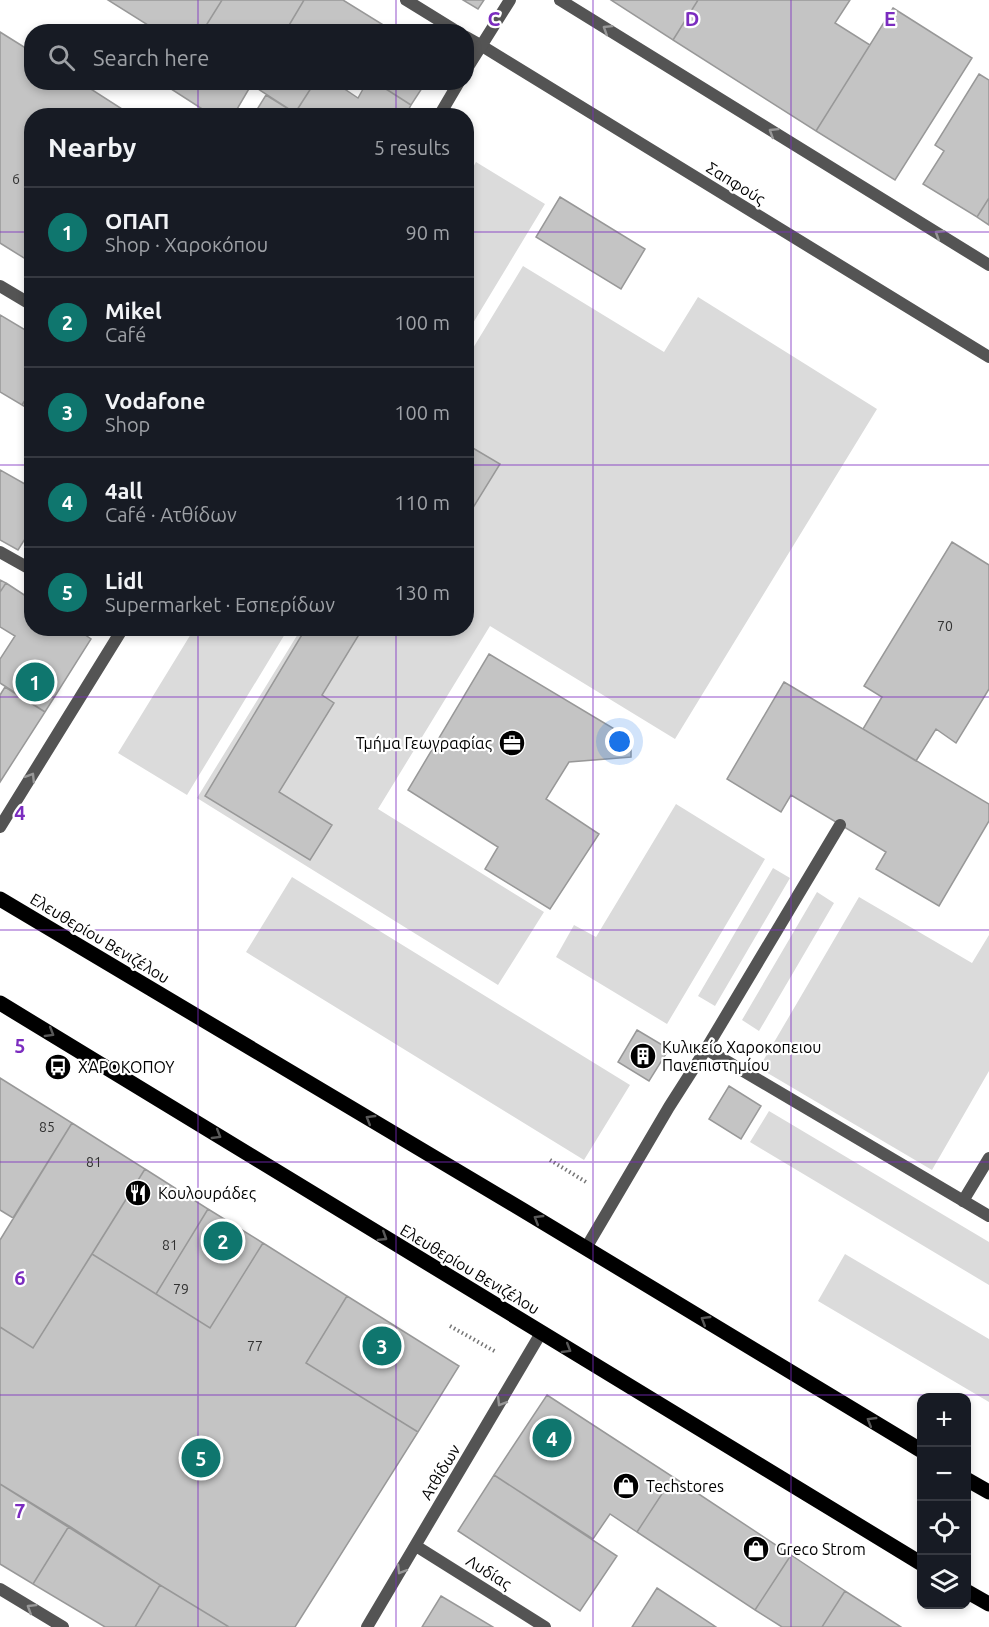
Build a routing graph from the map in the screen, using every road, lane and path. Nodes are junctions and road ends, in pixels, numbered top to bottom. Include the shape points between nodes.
1 (406, 0) edge
2 (510, 0) edge
3 (560, 0) edge
4 (445, 24) edge
5 (474, 42) edge
6 (482, 46) junction
7 (474, 58) edge
8 (454, 90) edge
9 (444, 108) edge
10 (989, 265) edge
11 (0, 286) edge
12 (24, 300) edge
13 (989, 357) edge
14 (0, 552) edge
15 (24, 566) edge
16 (118, 636) edge
17 (840, 825) dead end
18 (0, 827) edge
19 (0, 899) edge
20 (0, 1003) edge
21 (706, 1049) junction
22 (989, 1158) edge
23 (550, 1160) dead end
24 (586, 1182) dead end
25 (963, 1201) junction
26 (989, 1216) edge
27 (586, 1248) junction
28 (450, 1326) dead end
29 (541, 1333) junction
30 (521, 1367) junction
31 (917, 1449) edge
32 (971, 1482) edge
33 (989, 1492) edge
34 (416, 1546) junction
35 (917, 1562) edge
36 (0, 1589) edge
37 (971, 1594) edge
38 (989, 1604) edge
39 (63, 1627) edge
40 (367, 1627) edge
41 (545, 1627) edge

1 - 4 street
2 - 6 street
10 -> 3 street
5 - 6 street, Σαπφούς
6 - 7 street
6 - 13 street, Σαπφούς
8 - 9 street
11 - 12 street
14 - 15 street
18 -> 16 street
17 - 21 street
27 -> 19 main road, Ελευθερίου Βενιζέλου
20 -> 29 main road, Ελευθερίου Βενιζέλου
21 - 25 street
21 - 27 street
22 - 25 street
23 - 24 path
25 - 26 street
31 -> 27 main road, Ελευθερίου Βενιζέλου
28 - 30 path
29 - 30 street, Ατθίδων
29 -> 35 main road, Ελευθερίου Βενιζέλου
30 -> 34 street, Ατθίδων
32 - 33 main road
34 -> 40 street, Ατθίδων
34 - 41 street, Λυδίας
39 -> 36 street
37 - 38 main road

